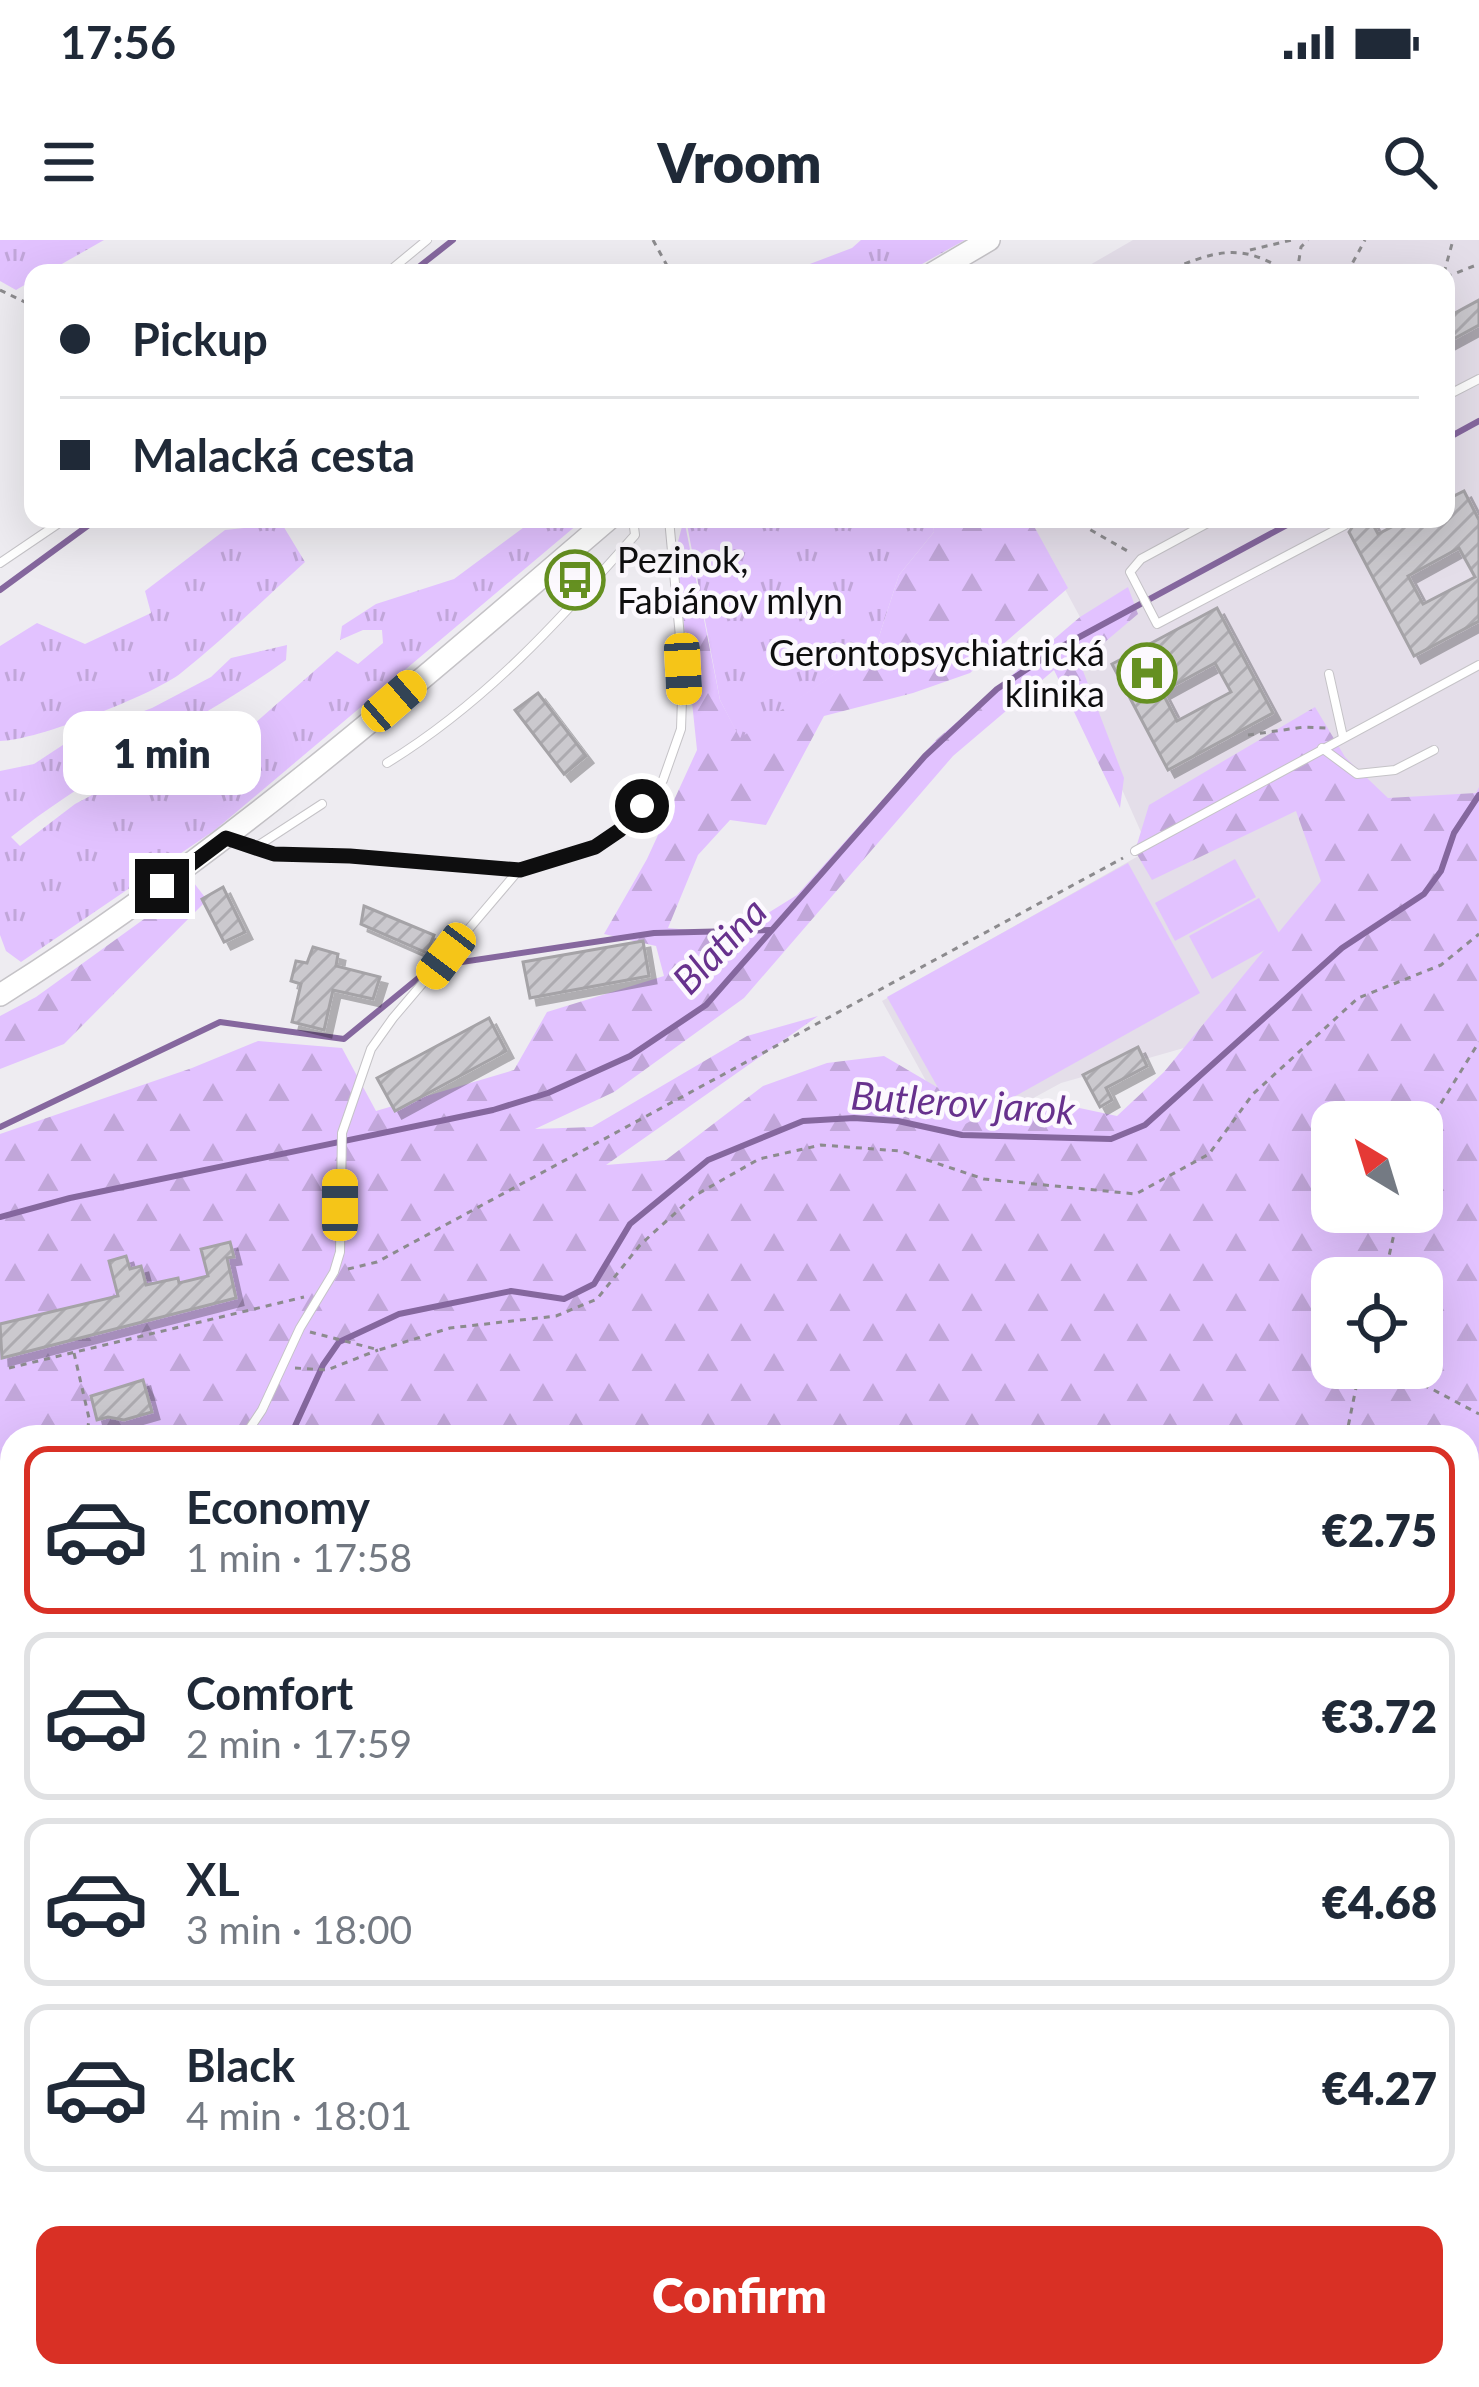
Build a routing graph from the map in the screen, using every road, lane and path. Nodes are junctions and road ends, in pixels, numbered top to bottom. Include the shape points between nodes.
1 (428, 240) edge
2 (989, 240) edge
3 (1292, 240) edge
4 (1243, 251) junction
5 (398, 264) edge
6 (948, 264) edge
7 (1188, 264) edge
8 (1275, 264) edge
9 (52, 528) edge
10 (598, 528) edge
11 (634, 528) edge
12 (670, 528) edge
13 (1089, 528) edge
14 (1198, 528) edge
15 (1339, 528) edge
16 (1141, 559) junction
17 (0, 563) edge
18 (1479, 665) edge
19 (1329, 674) dead end
20 (1342, 733) junction
21 (1248, 735) dead end
22 (1322, 748) junction
23 (1434, 750) dead end
24 (387, 764) dead end
25 (322, 804) dead end
26 (226, 838) junction
27 (255, 848) junction
28 (1135, 851) joint
29 (520, 870) junction
30 (1479, 934) edge
31 (0, 995) edge
32 (1479, 1042) edge
33 (1442, 1101) edge
34 (334, 1272) junction
35 (323, 1293) junction
36 (300, 1328) junction
37 (379, 1350) junction
38 (73, 1352) junction
39 (8, 1367) dead end
40 (282, 1367) junction
41 (1356, 1389) edge
42 (1432, 1389) edge
43 (1479, 1414) edge
44 (88, 1425) edge
45 (252, 1425) edge
46 (1348, 1425) edge

1 - 5 lane
2 - 6 main road
3 - 4 path
4 - 7 path
4 - 8 path
9 - 17 lane
10 - 26 main road
11 - 24 lane via 557,623 487,691
12 - 29 lane via 685,702 674,756 663,780 609,839
13 - 16 path
14 - 16 lane
15 - 16 lane via 1156,624 1130,572
18 - 20 lane
19 - 20 lane
20 - 21 path via 1304,727
20 - 22 lane
22 - 23 lane via 1357,774 1395,770
22 - 28 lane
25 - 27 lane
26 - 27 lane
26 - 31 main road
27 - 29 lane
28 - 34 path via 377,1262
29 - 34 lane via 381,1033 365,1064 342,1133
30 - 37 path via 1441,965 1358,998 1253,1094 1209,1154 1136,1194 983,1179 900,1151 821,1145 759,1159 694,1196 597,1299 556,1316 450,1328
32 - 33 path
34 - 35 lane
35 - 36 lane
35 - 38 path
36 - 37 path
36 - 40 lane
37 - 40 path via 327,1370
38 - 39 path
38 - 44 path
40 - 45 lane
41 - 46 path
42 - 43 path

